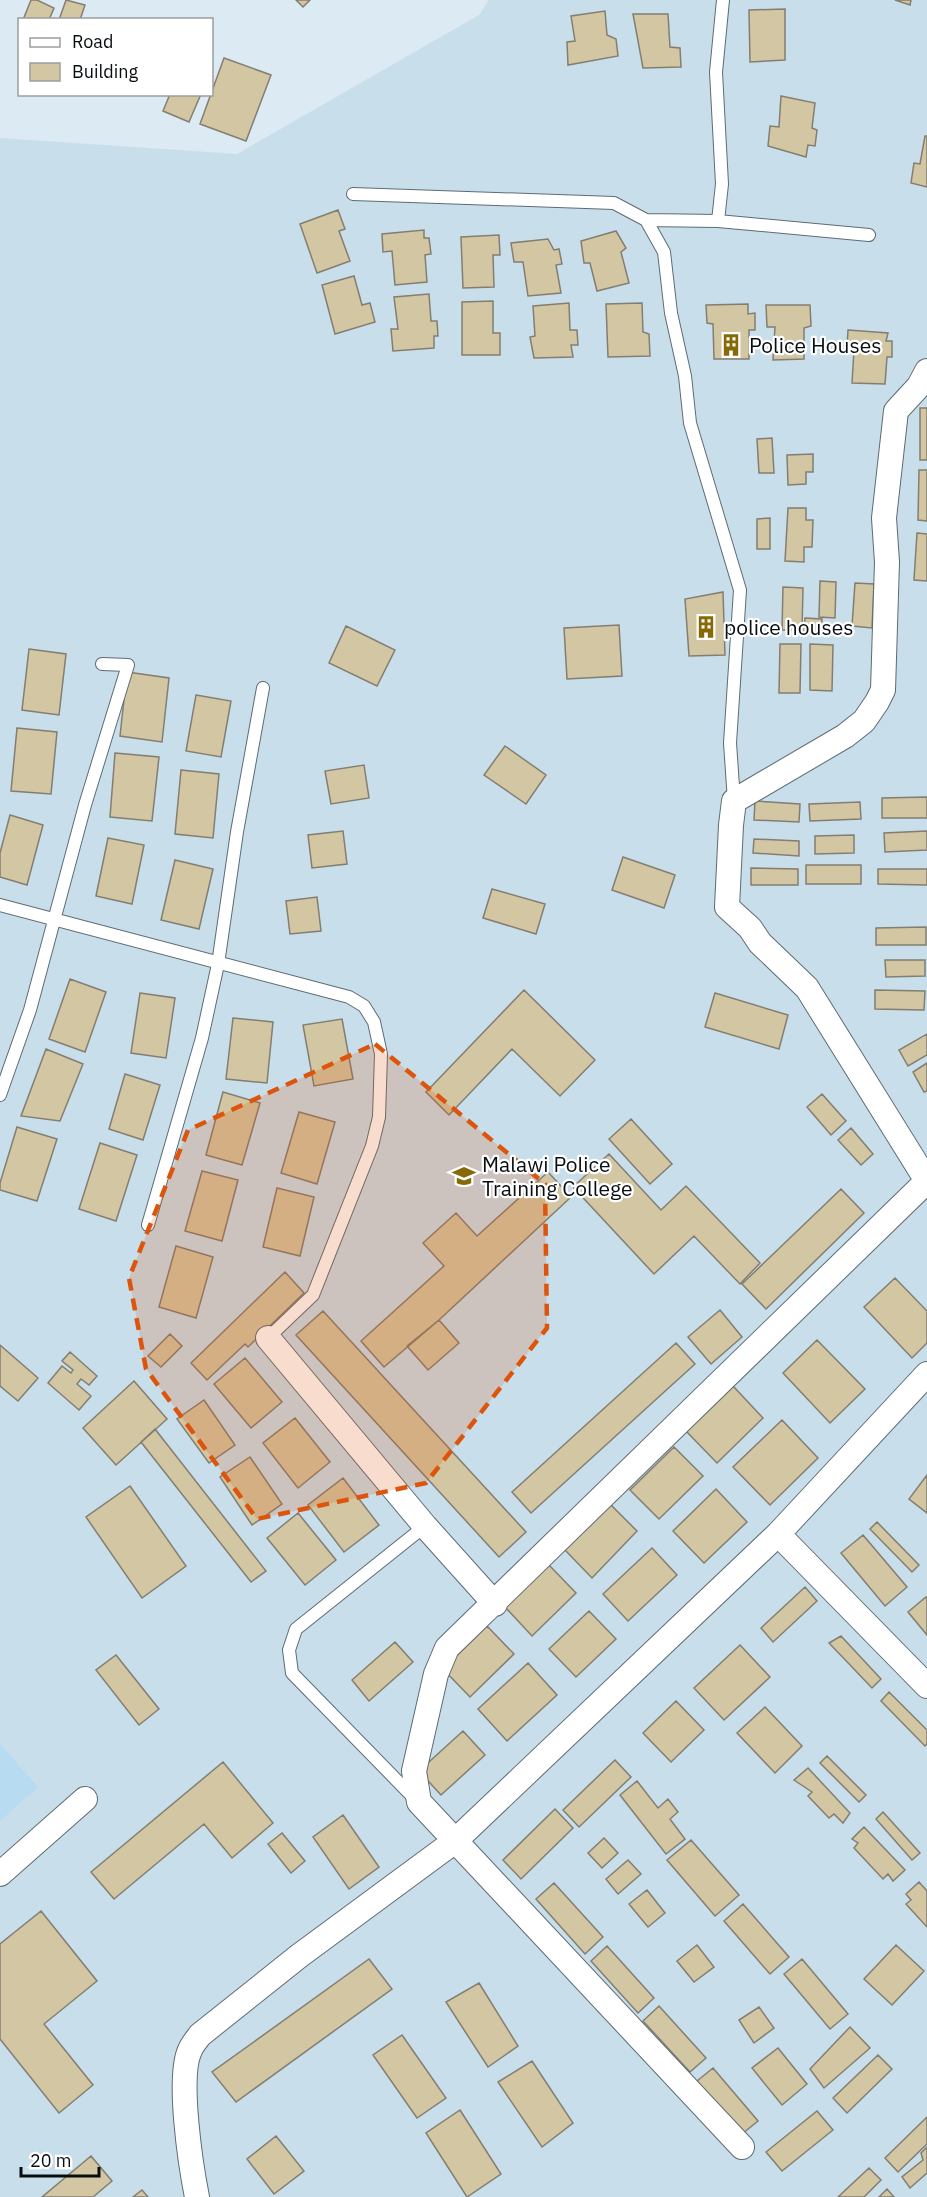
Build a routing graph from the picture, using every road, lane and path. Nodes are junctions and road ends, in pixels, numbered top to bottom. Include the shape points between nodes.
1 (723, 0) edge
2 (352, 194) dead end
3 (646, 220) junction
4 (718, 220) junction
5 (869, 235) dead end
6 (927, 371) edge
7 (102, 664) dead end
8 (263, 688) dead end
9 (734, 801) junction
10 (0, 905) edge
11 (53, 920) junction
12 (218, 964) junction
13 (0, 1095) edge
14 (927, 1181) edge
15 (148, 1225) dead end
16 (268, 1338) joint
17 (927, 1374) edge
18 (425, 1526) junction
19 (778, 1534) junction
20 (495, 1604) junction
21 (927, 1686) edge
22 (85, 1799) dead end
23 (418, 1802) junction
24 (455, 1841) junction
25 (0, 1874) edge
26 (742, 2147) dead end
27 (197, 2197) edge

1 - 4 lane via 716,72 722,184
2 - 3 lane via 614,203
3 - 4 lane
3 - 9 lane via 664,252 690,423 740,590 730,743
4 - 5 lane
6 - 9 street via 920,386 896,411 884,518 885,653 880,696 864,721 845,736
7 - 11 lane via 128,665
8 - 12 lane
9 - 14 street via 727,907 807,988
10 - 11 lane
11 - 12 lane
11 - 13 lane via 30,1010
12 - 15 lane via 202,1038
12 - 16 lane via 349,997 364,1006 374,1022 381,1054 379,1116 372,1146 313,1296
14 - 20 street
16 - 18 street
17 - 19 street
18 - 20 street
18 - 23 lane via 296,1629 289,1650 292,1673
19 - 21 street
19 - 24 street
20 - 23 street via 447,1648 436,1674 414,1772
22 - 25 street
23 - 24 street
24 - 26 street
24 - 27 street via 299,1956 200,2035 189,2050 187,2130

